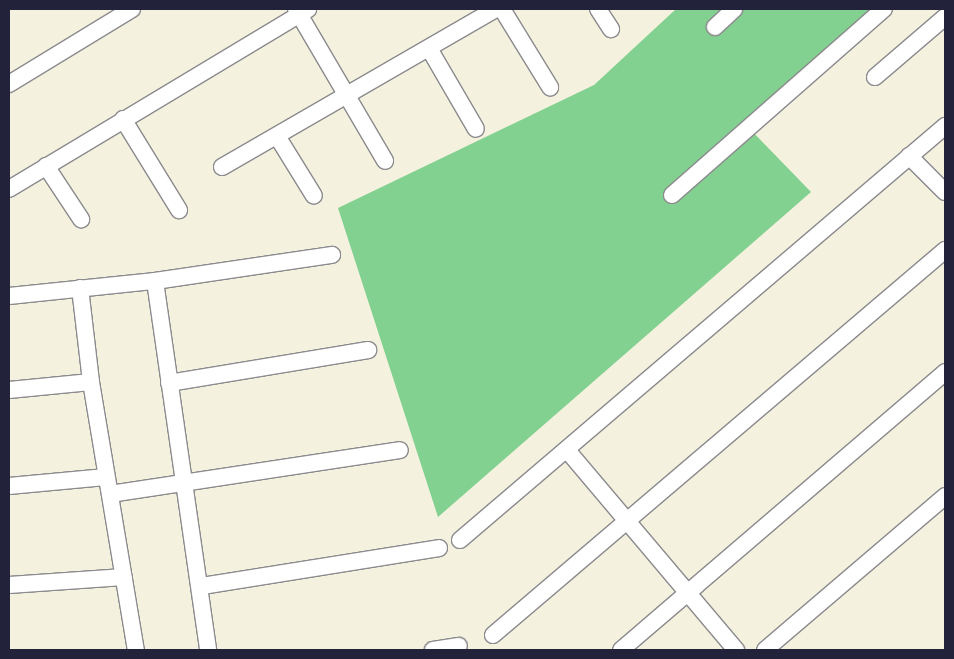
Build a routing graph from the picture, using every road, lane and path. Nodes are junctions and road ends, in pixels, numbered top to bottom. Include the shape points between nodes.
1 (132, 9) edge
2 (496, 9) edge
3 (502, 9) edge
4 (598, 9) edge
5 (734, 9) edge
6 (884, 9) edge
7 (301, 11) edge
8 (945, 17) edge
9 (715, 28) dead end
10 (611, 30) dead end
11 (430, 50) junction
12 (875, 77) dead end
13 (9, 84) edge
14 (550, 87) dead end
15 (348, 92) junction
16 (123, 119) junction
17 (945, 126) edge
18 (476, 129) dead end
19 (277, 136) junction
20 (909, 156) junction
21 (384, 161) dead end
22 (46, 166) junction
23 (222, 167) dead end
24 (9, 189) edge
25 (945, 192) edge
26 (672, 195) dead end
27 (314, 196) dead end
28 (179, 210) dead end
29 (81, 220) dead end
30 (945, 250) edge
31 (332, 255) dead end
32 (155, 281) junction
33 (80, 288) junction
34 (9, 296) edge
35 (368, 350) dead end
36 (945, 372) edge
37 (91, 382) junction
38 (169, 383) junction
39 (9, 390) edge
40 (400, 450) dead end
41 (566, 450) junction
42 (106, 477) junction
43 (183, 483) junction
44 (9, 486) edge
45 (110, 494) junction
46 (944, 500) edge
47 (626, 521) junction
48 (460, 540) dead end
49 (439, 548) dead end
50 (124, 577) junction
51 (9, 585) edge
52 (202, 586) junction
53 (687, 595) junction
54 (493, 635) dead end
55 (459, 646) dead end
56 (136, 650) edge
57 (208, 650) edge
58 (433, 650) edge
59 (622, 650) edge
60 (736, 650) edge
61 (765, 650) edge

1 - 13 street
2 - 11 street
3 - 14 street
4 - 10 street
5 - 9 street
6 - 26 street
7 - 15 street
7 - 16 street
8 - 12 street
11 - 15 street
11 - 18 street
15 - 19 street
15 - 21 street
16 - 22 street
16 - 28 street
17 - 20 street
19 - 23 street
19 - 27 street
20 - 25 street
20 - 41 street
22 - 24 street
22 - 29 street
30 - 47 street
31 - 32 street
32 - 33 street
32 - 38 street
33 - 34 street
33 - 37 street
35 - 38 street
36 - 53 street
37 - 39 street
37 - 42 street
38 - 43 street
40 - 43 street
41 - 47 street
41 - 48 street
42 - 44 street
42 - 45 street
43 - 45 street
43 - 52 street
45 - 50 street
46 - 61 street
47 - 53 street
47 - 54 street
49 - 52 street
50 - 51 street
50 - 56 street
52 - 57 street
53 - 59 street
53 - 60 street
55 - 58 street

